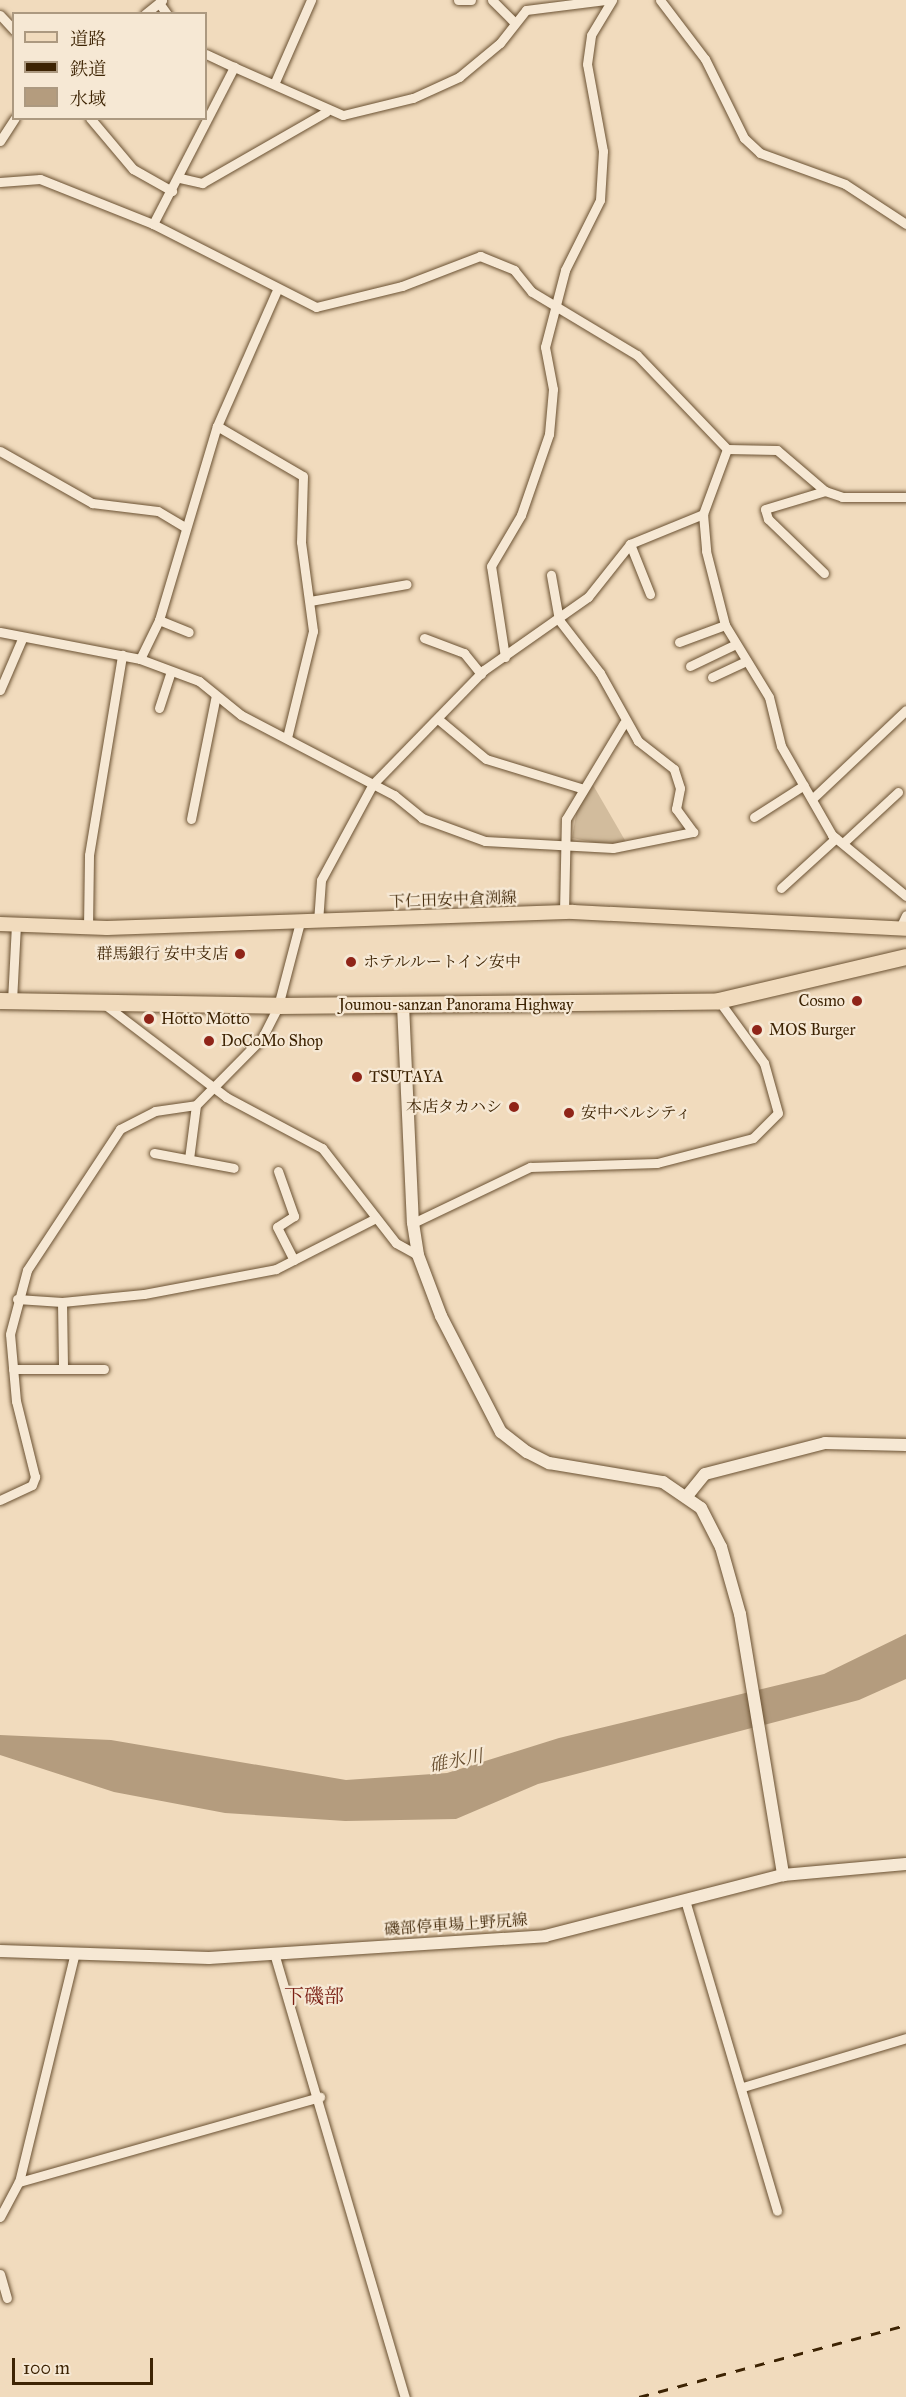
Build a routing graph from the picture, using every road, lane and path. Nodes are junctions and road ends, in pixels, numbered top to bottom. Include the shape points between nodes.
1 (311, 0) edge
2 (458, 0) edge
3 (471, 0) edge
4 (492, 0) edge
5 (605, 0) edge
6 (612, 0) edge
7 (660, 0) edge
8 (161, 2) edge
9 (545, 3) edge
10 (148, 12) edge
11 (0, 15) edge
12 (513, 21) junction
13 (12, 28) edge
14 (207, 54) edge
15 (234, 67) junction
16 (275, 82) junction
17 (326, 112) junction
18 (14, 120) edge
19 (92, 120) edge
20 (0, 141) edge
21 (180, 178) junction
22 (0, 182) edge
23 (172, 191) junction
24 (153, 224) junction
25 (906, 224) edge
26 (277, 290) junction
27 (556, 305) junction
28 (217, 426) junction
29 (727, 449) junction
30 (0, 452) edge
31 (825, 491) junction
32 (906, 497) edge
33 (703, 514) junction
34 (185, 527) junction
35 (630, 544) junction
36 (824, 573) dead end
37 (552, 575) dead end
38 (407, 584) dead end
39 (650, 594) dead end
40 (310, 601) junction
41 (558, 620) junction
42 (159, 621) junction
43 (725, 625) junction
44 (0, 632) edge
45 (189, 632) dead end
46 (22, 639) junction
47 (424, 639) dead end
48 (679, 642) dead end
49 (736, 644) junction
50 (122, 656) junction
51 (505, 657) junction
52 (140, 659) junction
53 (746, 661) junction
54 (690, 666) dead end
55 (171, 670) junction
56 (481, 674) junction
57 (712, 677) dead end
58 (0, 690) edge
59 (216, 695) junction
60 (159, 708) dead end
61 (906, 711) edge
62 (438, 719) junction
63 (624, 723) junction
64 (287, 738) junction
65 (373, 784) junction
66 (804, 785) junction
67 (581, 788) junction
68 (898, 792) dead end
69 (812, 799) junction
70 (753, 818) dead end
71 (191, 819) dead end
72 (839, 841) junction
73 (563, 842) junction
74 (781, 888) dead end
75 (906, 896) edge
76 (564, 912) junction
77 (906, 915) edge
78 (300, 922) junction
79 (318, 922) junction
80 (0, 924) edge
81 (16, 924) junction
82 (88, 928) junction
83 (903, 928) edge
84 (906, 957) edge
85 (6, 1001) edge
86 (101, 1001) junction
87 (719, 1001) junction
88 (403, 1005) junction
89 (278, 1006) junction
90 (213, 1087) junction
91 (196, 1105) junction
92 (154, 1153) dead end
93 (189, 1158) junction
94 (234, 1168) dead end
95 (278, 1171) dead end
96 (376, 1218) junction
97 (413, 1222) junction
98 (418, 1255) junction
99 (294, 1260) junction
100 (17, 1299) junction
101 (62, 1302) junction
102 (13, 1369) junction
103 (63, 1369) junction
104 (104, 1369) dead end
105 (906, 1445) edge
106 (687, 1496) junction
107 (0, 1500) edge
108 (906, 1864) edge
109 (783, 1875) junction
110 (685, 1900) junction
111 (0, 1951) edge
112 (75, 1953) junction
113 (274, 1953) junction
114 (906, 2038) edge
115 (743, 2087) junction
116 (320, 2097) junction
117 (19, 2182) junction
118 (777, 2211) dead end
119 (0, 2217) edge
120 (0, 2274) edge
121 (7, 2298) dead end
122 (405, 2397) edge

1 - 16 street
2 - 3 street
4 - 12 street
5 - 9 street
6 - 27 street via 591,35 587,64 603,151 600,200 565,270
7 - 25 street via 705,59 744,138 760,153 845,184
8 - 10 street
9 - 12 street via 526,10
11 - 13 street
12 - 17 street via 500,43 436,90 343,115
14 - 15 street
15 - 16 street
15 - 21 street
16 - 17 street
17 - 21 street via 202,183
18 - 20 street
19 - 23 street via 133,169
21 - 23 street
22 - 24 street via 40,179
23 - 24 street
24 - 26 street
26 - 27 street via 316,307 402,286 480,256 514,270 532,292
26 - 28 street
27 - 29 street via 637,355
27 - 51 street via 545,347 552,389 549,434 521,514 491,566
28 - 34 street
28 - 40 street via 303,476 301,542
29 - 31 street via 777,450
29 - 33 street
30 - 34 street via 92,503 158,511
31 - 32 street via 862,498
31 - 36 street via 765,509 768,519
33 - 35 street
33 - 43 street via 706,551
34 - 42 street
35 - 39 street
35 - 41 street via 588,597
37 - 41 street
38 - 40 street
40 - 64 street via 313,631
41 - 51 street
41 - 63 street via 600,673
42 - 45 street
42 - 52 street
43 - 48 street
43 - 49 street
44 - 46 street
46 - 50 street
46 - 58 street
47 - 56 street via 464,653
49 - 53 street
49 - 54 street
50 - 52 street
50 - 82 street via 90,855
51 - 56 street
52 - 55 street
53 - 57 street
53 - 66 street via 769,697 781,746
55 - 59 street via 199,681
55 - 60 street
56 - 62 street
59 - 64 street via 241,715
59 - 71 street
61 - 69 street
62 - 65 street
62 - 67 street via 486,759
63 - 67 street
63 - 73 street via 638,741 674,769 679,777 676,809 693,832 612,848
64 - 65 street
65 - 73 street via 422,819 485,841
65 - 79 street via 321,880
66 - 69 street
66 - 70 street
67 - 73 street via 566,819
68 - 72 street
69 - 72 street
72 - 74 street
72 - 75 street
73 - 76 street
76 - 79 main road, 下仁田安中倉渕線
76 - 83 main road, 下仁田安中倉渕線
77 - 83 street
78 - 79 main road, 下仁田安中倉渕線
78 - 82 main road, 下仁田安中倉渕線
78 - 89 street
80 - 81 main road, 下仁田安中倉渕線
81 - 82 main road, 下仁田安中倉渕線
81 - 85 street
84 - 87 highway, Joumou-sanzan Panorama Highway
85 - 86 highway, Joumou-sanzan Panorama Highway
86 - 89 highway, Joumou-sanzan Panorama Highway
86 - 90 street
87 - 88 highway, Joumou-sanzan Panorama Highway
87 - 97 street via 764,1063 778,1113 753,1138 657,1163 530,1167
88 - 89 highway, Joumou-sanzan Panorama Highway
88 - 97 street
89 - 90 street via 262,1038
90 - 91 street
90 - 96 street via 322,1148
91 - 93 street
91 - 100 street via 155,1111 120,1129 40,1244
92 - 93 street
93 - 94 street
95 - 99 street via 294,1216 278,1227
96 - 98 street via 396,1243
96 - 99 street
97 - 98 street
98 - 106 street via 441,1316 501,1432 549,1463 639,1475
99 - 101 street via 276,1269 144,1294
100 - 101 street
100 - 102 street via 9,1335
101 - 103 street
102 - 103 street
102 - 107 street via 36,1477 32,1485
103 - 104 street
105 - 106 street via 825,1443 705,1474
106 - 109 street via 701,1508 721,1547 751,1668
108 - 109 street, 磯部停車場上野尻線
109 - 110 street, 磯部停車場上野尻線
110 - 113 street, 磯部停車場上野尻線 via 545,1936
110 - 115 street
111 - 112 street, 磯部停車場上野尻線
112 - 113 street, 磯部停車場上野尻線 via 209,1958
112 - 117 street
113 - 116 street
114 - 115 street
115 - 118 street
116 - 117 street
116 - 122 street
117 - 119 street
120 - 121 street

